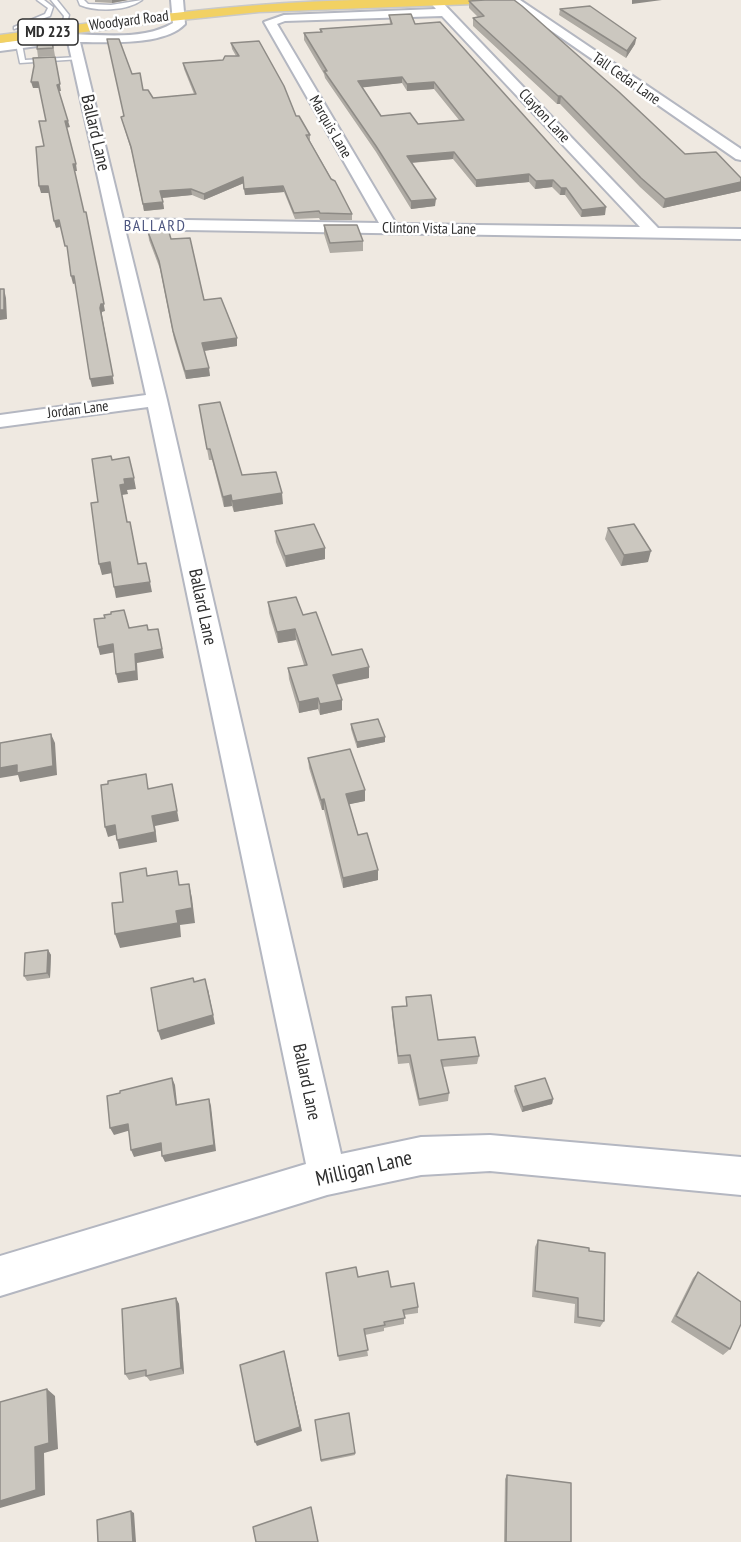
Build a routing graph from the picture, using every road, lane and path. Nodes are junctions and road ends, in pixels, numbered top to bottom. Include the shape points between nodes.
1 (40, 0) edge
2 (80, 0) edge
3 (139, 0) edge
4 (278, 0) edge
5 (473, 0) edge
6 (513, 0) edge
7 (56, 2) edge
8 (439, 5) edge
9 (178, 7) edge
10 (16, 28) junction
11 (0, 31) edge
12 (0, 39) edge
13 (72, 40) junction
14 (19, 44) junction
15 (0, 47) edge
16 (741, 155) edge
17 (117, 224) junction
18 (390, 228) junction
19 (653, 232) junction
20 (741, 234) edge
21 (157, 400) junction
22 (0, 421) edge
23 (327, 1176) junction
24 (741, 1176) edge
25 (0, 1276) edge

1 - 10 lane via 51,8 48,15
2 - 3 lane via 89,8
2 - 7 lane
4 - 9 main road, Woodyard Road / MD 223
5 - 8 main road, Woodyard Road / MD 223
6 - 16 street, Tall Cedar Lane
7 - 13 lane via 67,16
8 - 9 main road, Woodyard Road / MD 223
8 - 18 street, Marquis Lane via 285,18 273,20 270,25
8 - 19 street, Clayton Lane
9 - 12 main road, Woodyard Road / MD 223
9 - 13 main road, Woodyard Road / MD 223
9 - 13 street via 179,24 155,35
10 - 11 main road, Woodyard Road / MD 223
10 - 13 main road, Woodyard Road / MD 223
12 - 13 main road via 46,31
13 - 14 street
13 - 14 lane via 22,62
13 - 17 street, Ballard Lane
14 - 15 street
17 - 18 street, Clinton Vista Lane
17 - 21 street, Ballard Lane
18 - 19 street, Clinton Vista Lane
19 - 20 street, Clinton Vista Lane
21 - 22 street, Jordan Lane
21 - 23 street, Ballard Lane
23 - 24 street, Milligan Lane via 421,1156 490,1152
23 - 25 street, Milligan Lane

